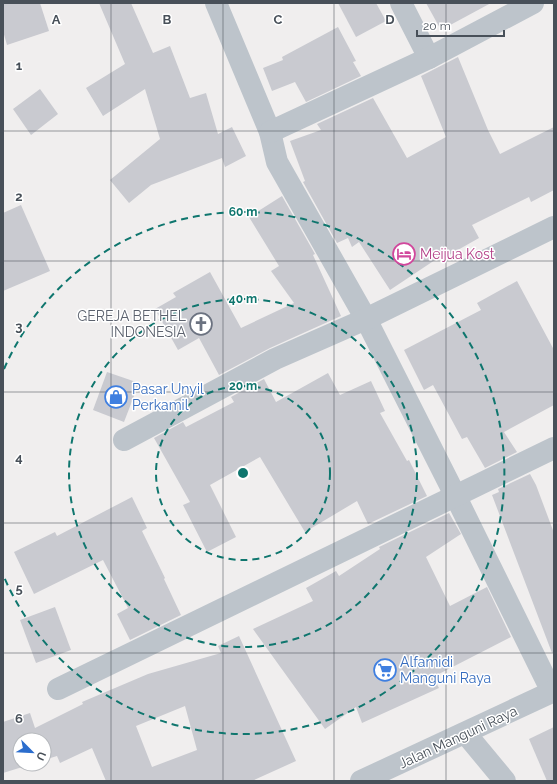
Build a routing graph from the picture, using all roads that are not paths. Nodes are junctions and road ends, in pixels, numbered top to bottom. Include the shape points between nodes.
1 (216, 3) edge
2 (401, 3) edge
3 (533, 3) edge
4 (429, 58) junction
5 (270, 132) junction
6 (554, 227) edge
7 (366, 319) junction
8 (124, 440) dead end
9 (554, 448) edge
10 (455, 495) junction
11 (58, 689) dead end
12 (553, 692) edge
13 (466, 734) junction
14 (361, 781) edge
15 (505, 781) edge

1 - 5 street
2 - 4 street
3 - 4 street
4 - 5 street
5 - 7 street via 277,162
6 - 7 street
7 - 8 street via 275,359
7 - 10 street
9 - 10 street
10 - 11 street
10 - 12 street
12 - 13 street, Jalan Manguni Raya
13 - 14 street, Jalan Manguni Raya
13 - 15 street

